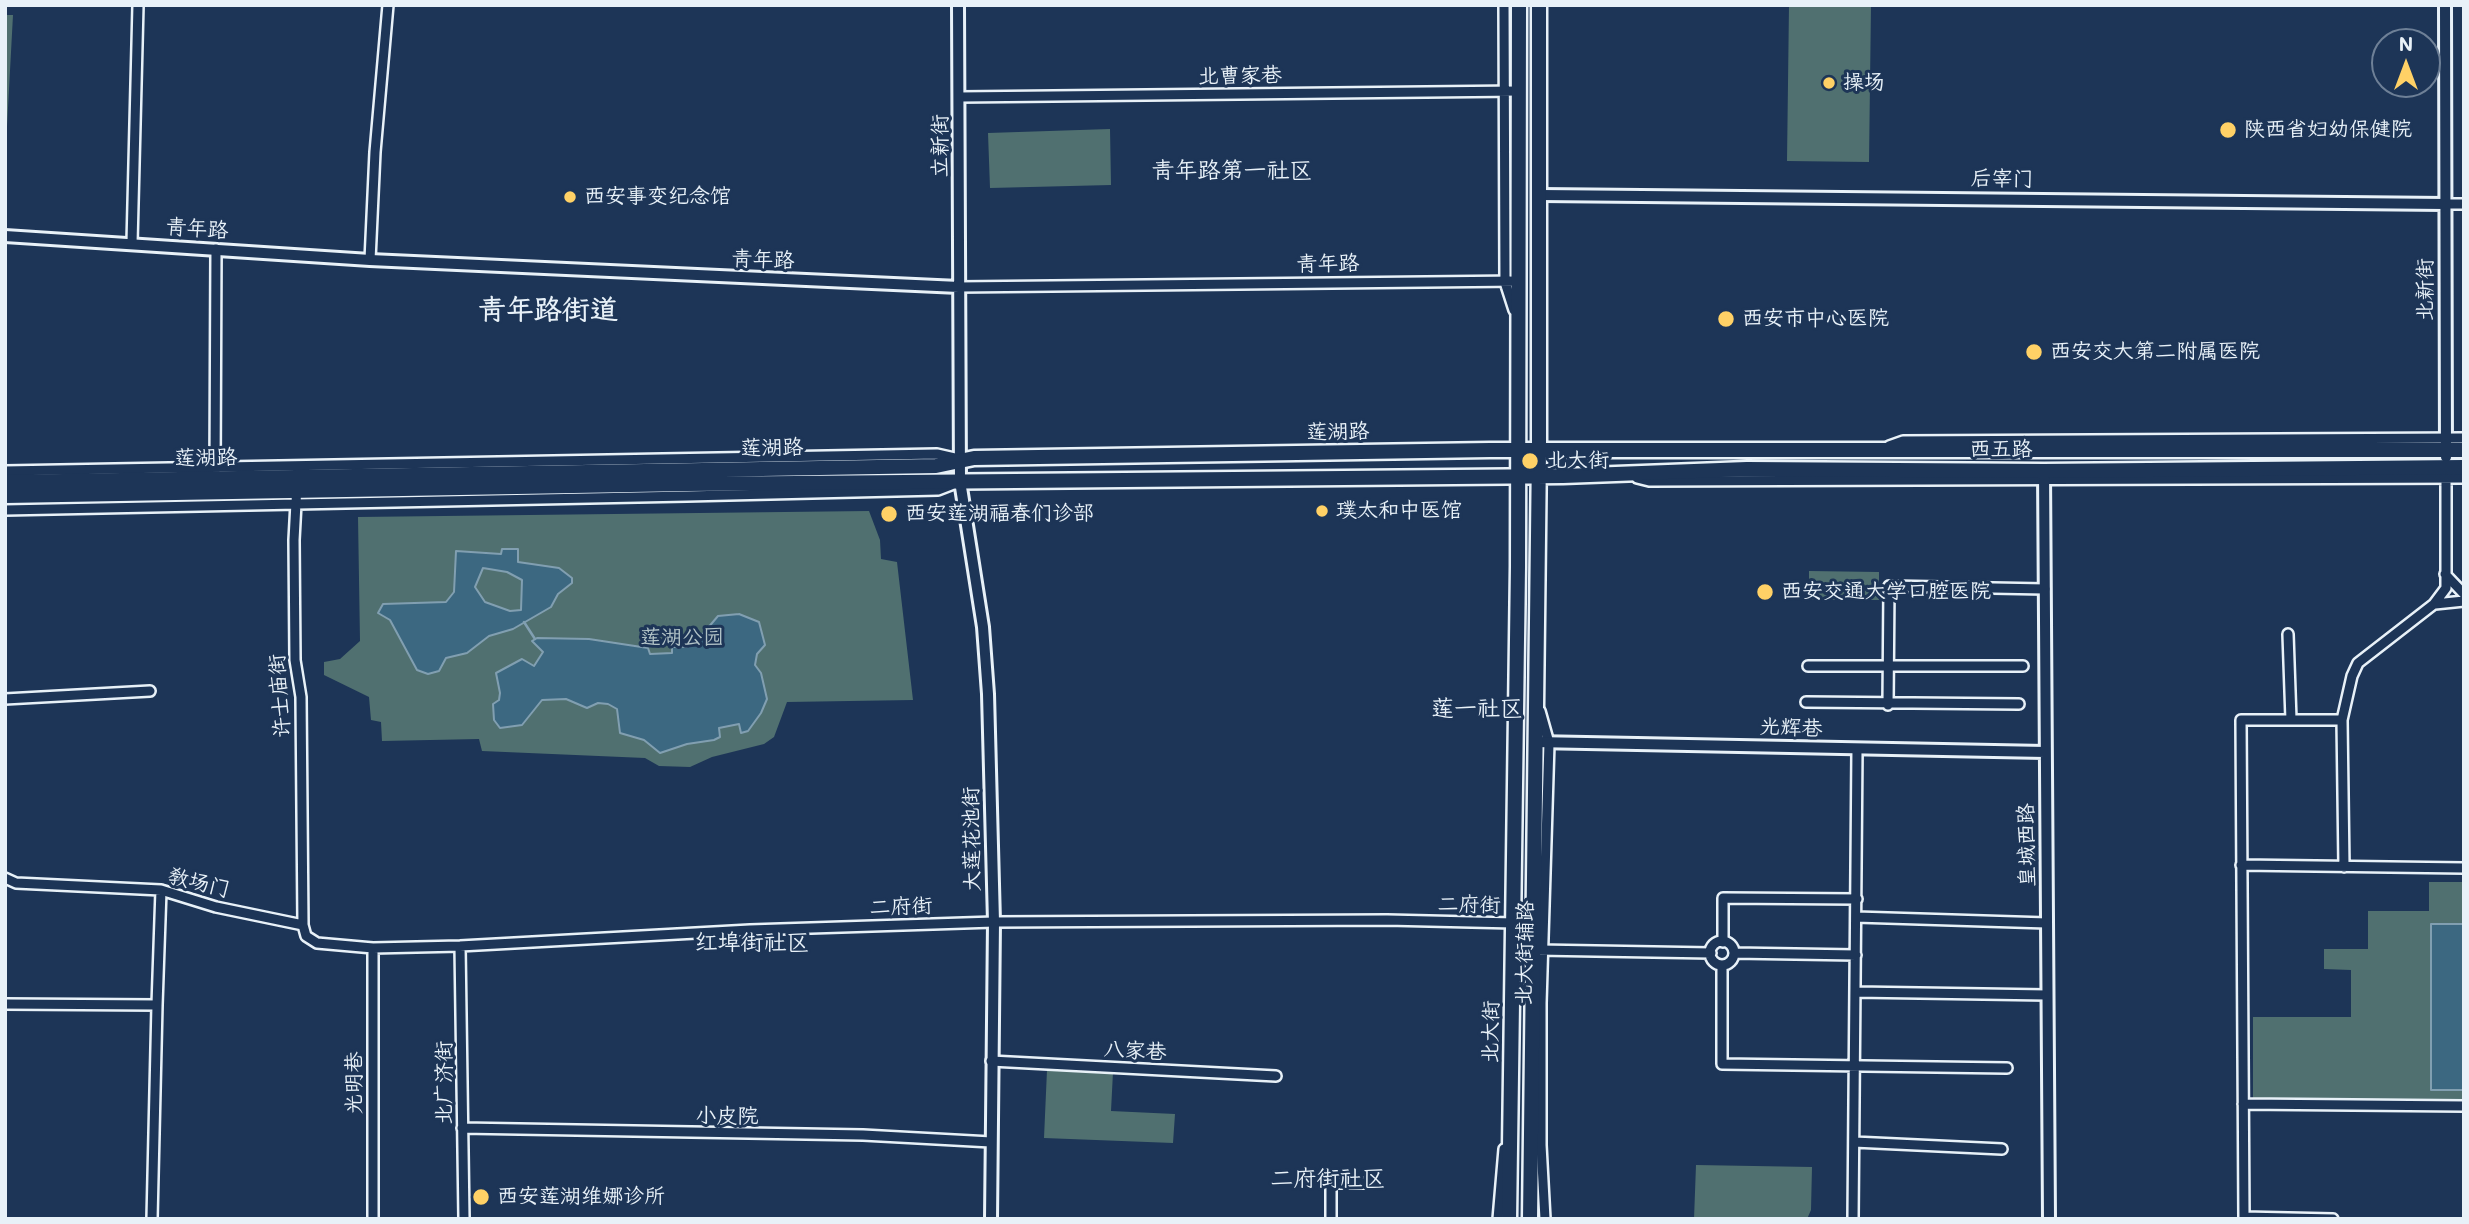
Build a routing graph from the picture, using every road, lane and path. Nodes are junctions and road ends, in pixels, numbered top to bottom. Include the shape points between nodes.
1 (138, 5) edge
2 (388, 5) edge
3 (958, 5) edge
4 (1504, 5) edge
5 (1519, 5) edge
6 (1539, 5) edge
7 (2445, 5) edge
8 (1512, 91) junction
9 (960, 97) junction
10 (1541, 195) junction
11 (2445, 204) junction
12 (2464, 204) edge
13 (5, 236) edge
14 (132, 243) junction
15 (216, 250) junction
16 (370, 260) junction
17 (1512, 281) junction
18 (959, 287) junction
19 (2464, 438) edge
20 (2446, 444) junction
21 (1518, 450) junction
22 (2464, 450) edge
23 (1539, 451) junction
24 (961, 459) junction
25 (2464, 467) edge
26 (5, 471) edge
27 (2446, 472) junction
28 (1518, 475) junction
29 (1539, 475) junction
30 (2044, 475) junction
31 (2464, 478) edge
32 (960, 481) junction
33 (5, 482) edge
34 (298, 485) junction
35 (215, 486) junction
36 (5, 496) edge
37 (5, 510) edge
38 (2445, 574) junction
39 (2045, 589) junction
40 (2464, 594) edge
41 (2464, 601) edge
42 (2434, 604) junction
43 (2288, 634) dead end
44 (1808, 666) dead end
45 (1886, 666) junction
46 (2023, 666) dead end
47 (150, 691) dead end
48 (5, 699) edge
49 (1807, 702) dead end
50 (2019, 704) dead end
51 (1888, 705) junction
52 (2291, 720) junction
53 (2342, 720) junction
54 (1542, 742) junction
55 (1857, 749) junction
56 (2045, 752) junction
57 (2241, 865) junction
58 (2344, 867) junction
59 (2464, 868) edge
60 (5, 878) edge
61 (161, 890) junction
62 (1857, 899) junction
63 (1856, 917) junction
64 (994, 922) junction
65 (1511, 923) junction
66 (2047, 923) junction
67 (303, 925) junction
68 (1723, 942) junction
69 (460, 946) junction
70 (373, 948) junction
71 (1537, 950) junction
72 (1711, 953) junction
73 (1734, 953) junction
74 (1856, 955) junction
75 (1722, 965) junction
76 (1856, 992) junction
77 (2047, 995) junction
78 (5, 1004) edge
79 (157, 1005) junction
80 (991, 1061) junction
81 (1855, 1066) junction
82 (2007, 1069) dead end
83 (1276, 1076) dead end
84 (2243, 1104) junction
85 (2464, 1107) edge
86 (463, 1128) junction
87 (991, 1142) junction
88 (1854, 1142) junction
89 (2002, 1149) dead end
90 (1372, 1183) dead end
91 (2244, 1218) edge
92 (152, 1219) edge
93 (373, 1219) edge
94 (464, 1219) edge
95 (991, 1219) edge
96 (1331, 1219) edge
97 (1498, 1219) edge
98 (1509, 1219) edge
99 (1530, 1219) edge
100 (1545, 1219) edge
101 (1853, 1219) edge
102 (2049, 1219) edge
103 (2333, 1219) edge

1 - 14 street
2 - 16 street
3 - 9 street, 立新街
4 - 8 street
5 - 8 main road, 北大街
6 - 10 main road, 北大街
7 - 11 street, 北新街
8 - 9 street, 北曹家巷
8 - 17 main road, 北大街
9 - 18 street, 立新街
10 - 11 street, 后宰门
10 - 23 main road, 北大街
11 - 12 street, 后宰门
11 - 20 street, 北新街
13 - 14 street, 青年路
14 - 15 street, 青年路
15 - 16 street, 青年路
15 - 35 street
16 - 18 street, 青年路
17 - 18 street, 青年路
17 - 21 main road, 北大街 via 1520,325
18 - 24 street, 立新街
19 - 20 street
20 - 22 main road, 西五路
20 - 23 main road, 西五路 via 1874,452
20 - 27 street, 北新街
21 - 23 main road, 莲湖路
21 - 24 main road, 莲湖路
21 - 28 main road, 北大街
23 - 29 main road, 北大街
24 - 32 street, 大莲花池街
24 - 34 main road, 莲湖路 via 936,466
25 - 27 main road, 西五路
26 - 35 street
27 - 30 main road, 西五路
27 - 31 street
27 - 38 street, 北新街
28 - 29 main road, 莲湖路
28 - 32 main road, 莲湖路
28 - 65 main road, 北大街
29 - 30 main road, 西五路 via 1747,469
29 - 54 main road, 北大街 via 1535,691
30 - 39 street, 皇城西路
32 - 34 main road, 莲湖路
32 - 64 street, 大莲花池街 via 988,694
33 - 35 main road, 莲湖路
34 - 35 main road, 莲湖路
34 - 35 street
34 - 67 street, 许士庙街 via 293,540 295,660 301,696
35 - 36 main road, 莲湖路
35 - 37 street
38 - 40 street
38 - 42 street, 北新街 via 2446,588
39 - 45 street via 1889,586
39 - 56 street, 皇城西路
41 - 42 street
42 - 53 street via 2358,663
43 - 52 street
44 - 45 street
45 - 46 street
45 - 51 street
47 - 48 street
49 - 51 street
50 - 51 street
52 - 53 street
52 - 57 street via 2241,720
53 - 58 street
54 - 55 street, 光辉巷
54 - 71 main road, 北大街
55 - 56 street, 光辉巷
55 - 62 street
56 - 66 street, 皇城西路
57 - 58 street
57 - 84 street
58 - 59 street
60 - 61 street, 教场门 via 16,883
61 - 67 street, 教场门
61 - 79 street
62 - 63 street
62 - 68 street via 1723,898
63 - 66 street
63 - 74 street
64 - 65 street, 二府街
64 - 69 street, 二府街
64 - 80 street, 大莲花池街
65 - 97 street, 北大街辅路
65 - 98 main road, 北大街
66 - 77 street, 皇城西路
67 - 70 street, 教场门 via 306,936 317,943
68 - 72 street via 1714,945
68 - 73 street via 1731,945
69 - 70 street, 二府街
69 - 86 street, 北广济街
70 - 93 street, 光明巷
71 - 72 street
71 - 99 main road, 北大街
71 - 100 street, 北大街辅路
72 - 75 street
73 - 74 street
73 - 75 street via 1730,962
74 - 76 street
75 - 81 street via 1721,1064
76 - 77 street
76 - 81 street
77 - 102 street, 皇城西路
78 - 79 street
79 - 92 street
80 - 83 street, 八家巷
80 - 87 street, 大莲花池街
81 - 82 street
81 - 88 street
84 - 85 street
84 - 91 street
86 - 87 street, 小皮院 via 863,1135
86 - 94 street, 北广济街
87 - 95 street, 大莲花池街
88 - 89 street
88 - 101 street
90 - 96 street via 1331,1183
91 - 103 street

